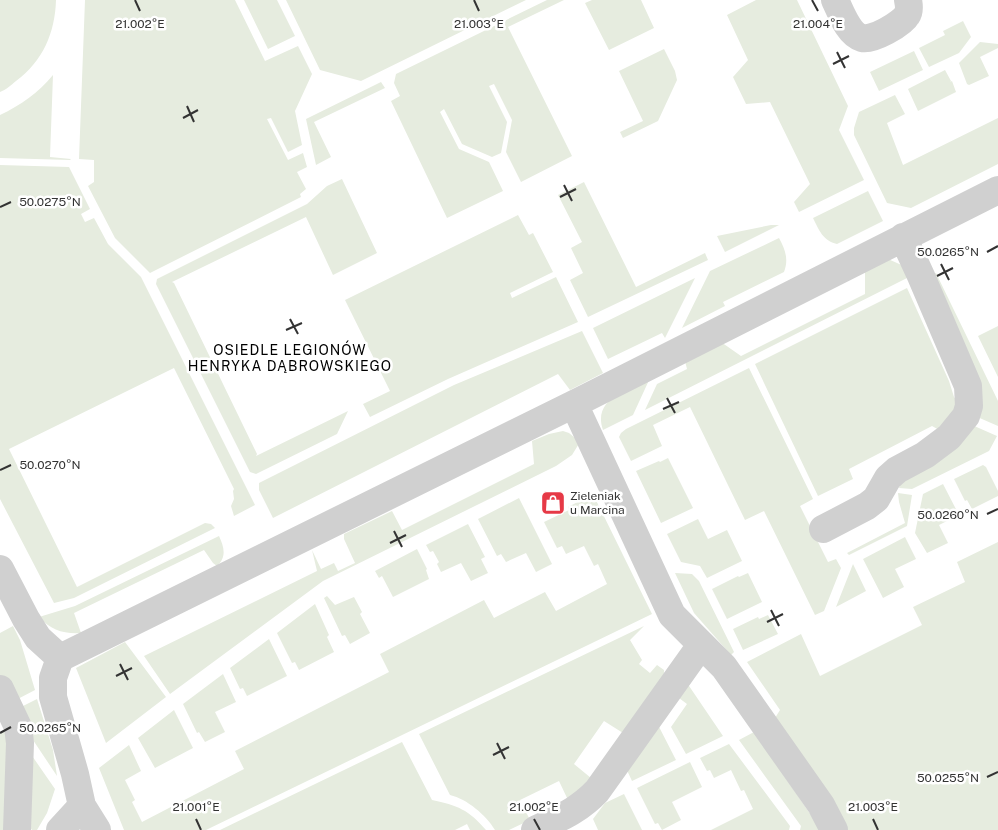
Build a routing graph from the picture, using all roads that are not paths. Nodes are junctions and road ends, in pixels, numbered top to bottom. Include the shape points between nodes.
1 (835, 0) edge
2 (908, 0) edge
3 (998, 190) edge
4 (903, 237) junction
5 (574, 404) junction
6 (822, 529) dead end
7 (0, 569) edge
8 (701, 645) junction
9 (60, 658) junction
10 (0, 689) edge
11 (82, 806) junction
12 (17, 830) edge
13 (60, 830) edge
14 (97, 830) edge
15 (535, 830) edge
16 (834, 830) edge

1 - 2 street via 851,29 867,39 902,21 910,10
3 - 4 street
4 - 5 street
4 - 6 street via 968,386 969,406 966,416 949,437 897,470 888,478 876,499
5 - 8 street via 664,601 672,615
5 - 9 street
7 - 9 street via 38,638
8 - 15 street via 597,791 573,812
8 - 16 street via 724,667 742,691
9 - 11 street via 53,678 53,697
10 - 12 street via 18,727 20,743
11 - 13 street
11 - 14 street

